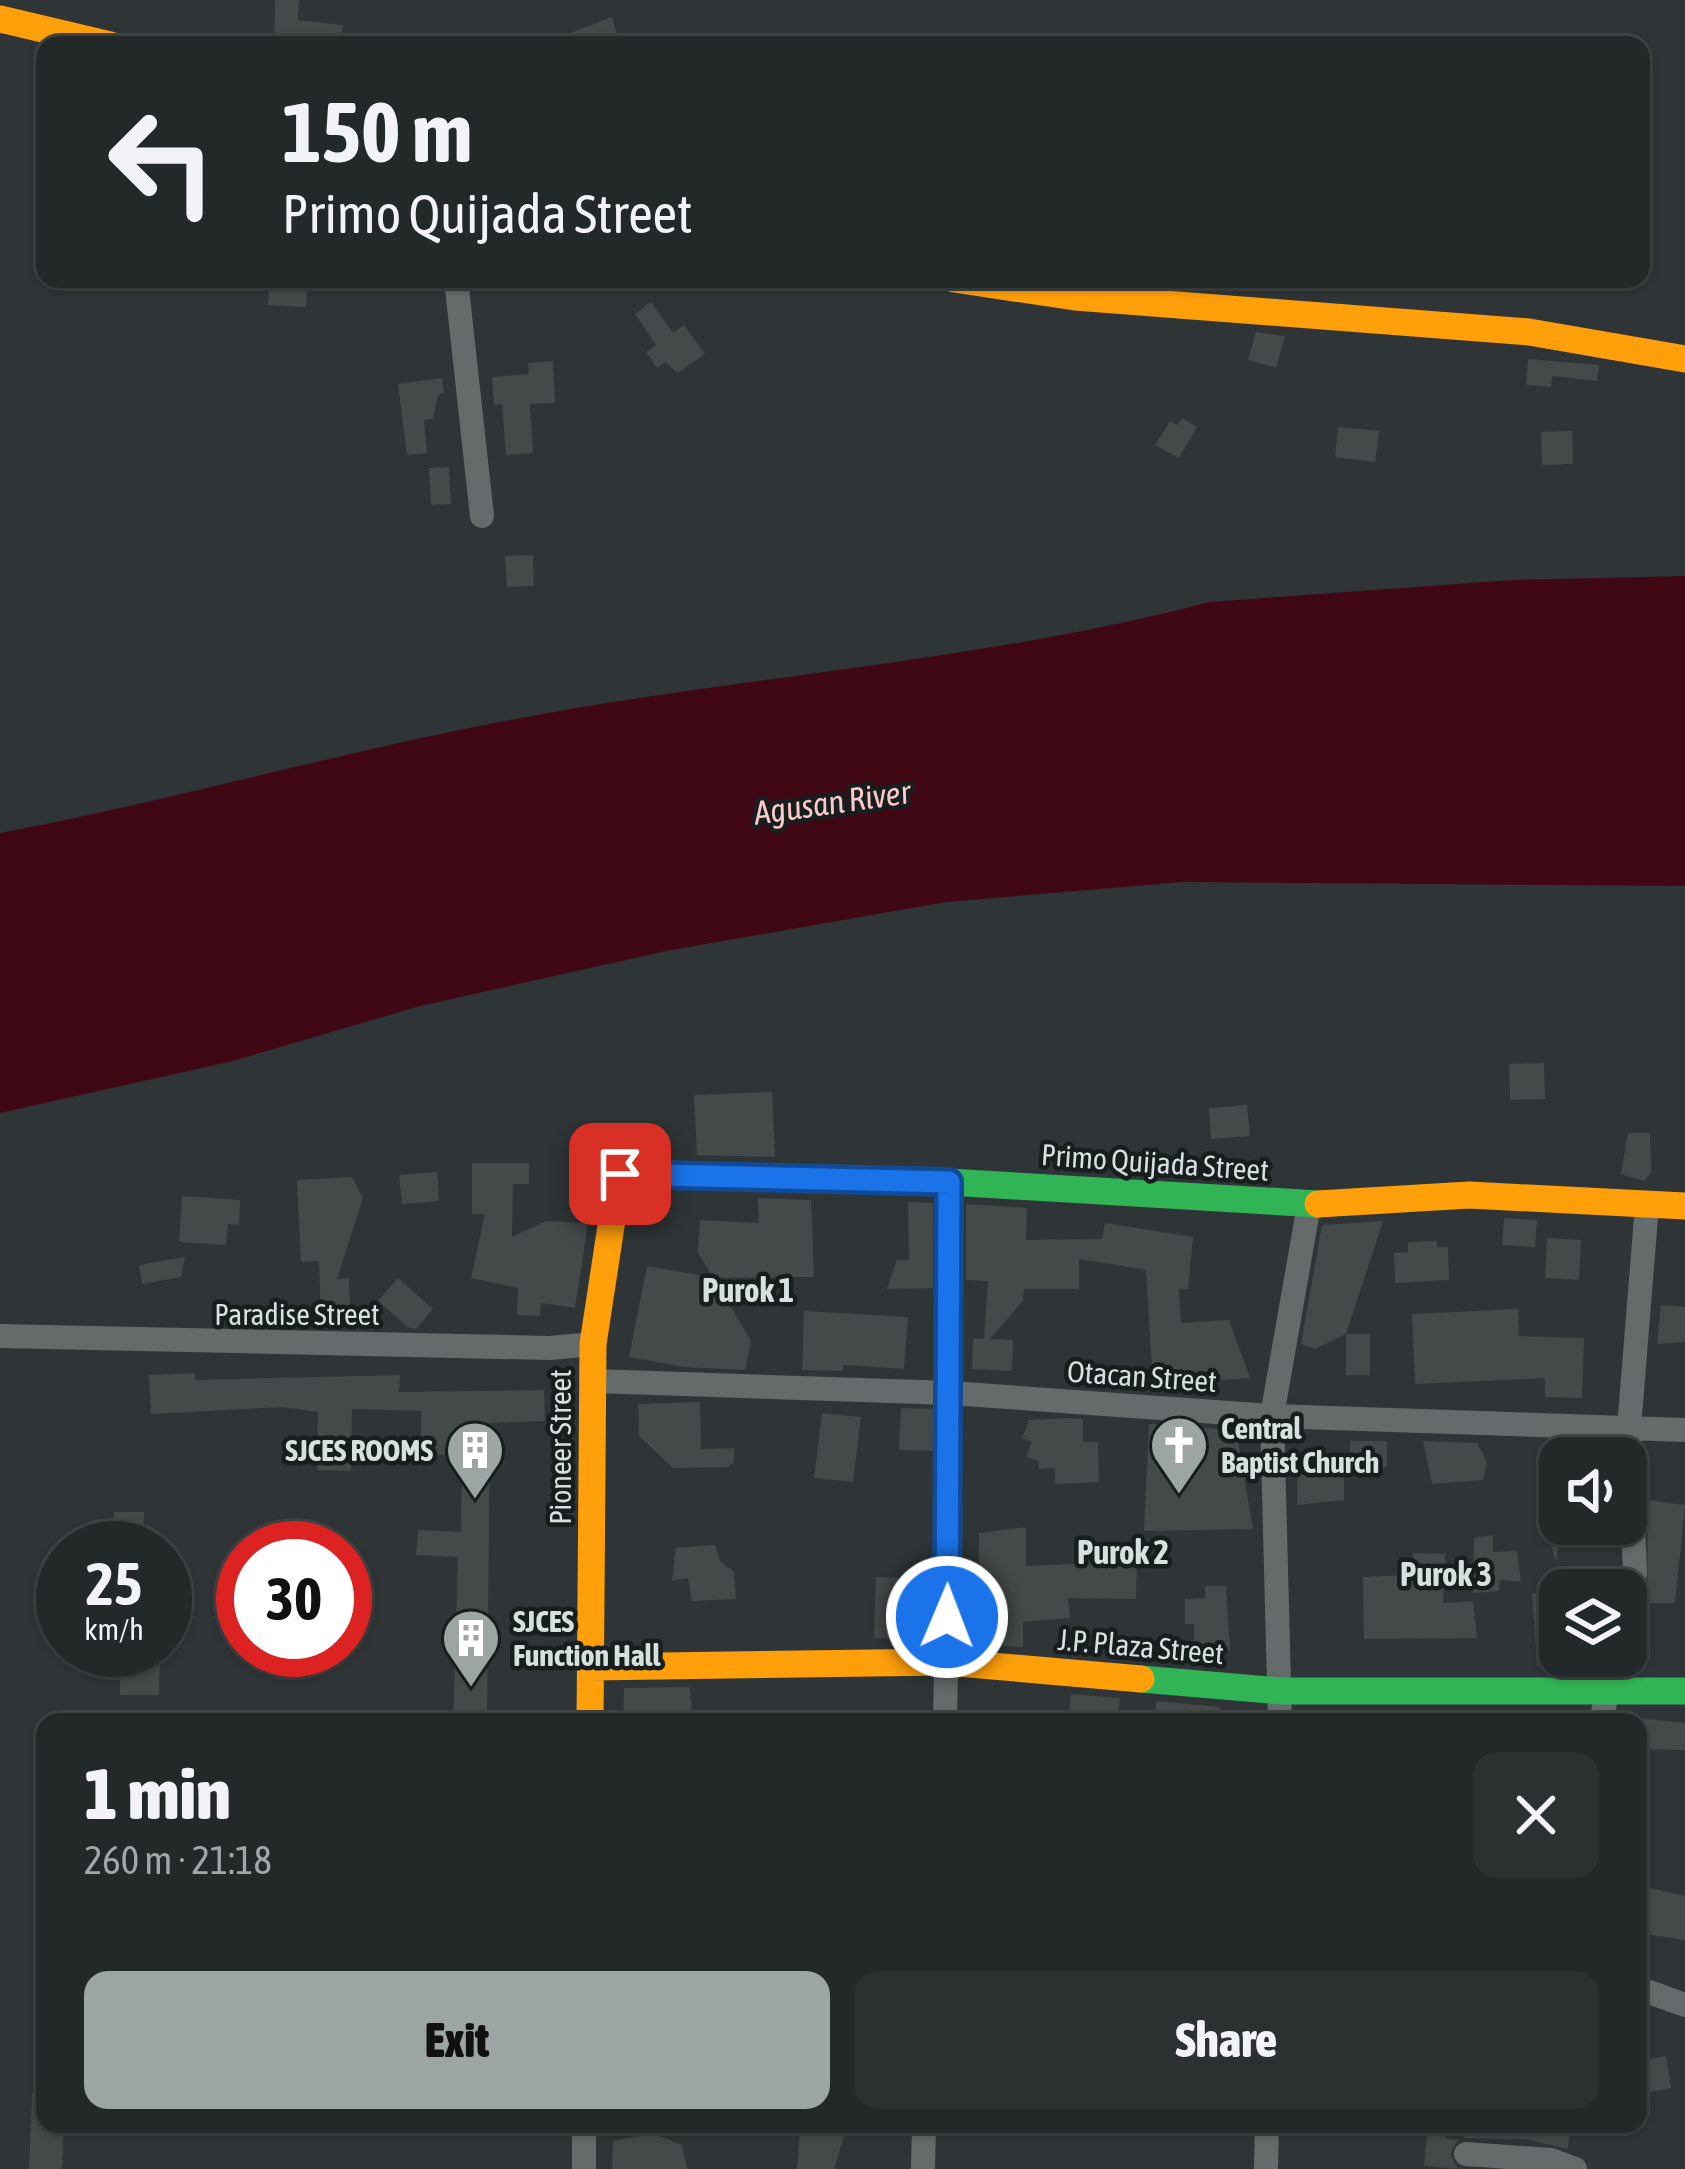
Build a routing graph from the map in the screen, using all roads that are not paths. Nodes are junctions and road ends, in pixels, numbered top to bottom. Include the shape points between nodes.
1 (0, 19) edge
2 (72, 36) edge
3 (458, 288) edge
4 (1015, 288) edge
5 (1685, 359) edge
6 (482, 516) dead end
7 (620, 1174) joint
8 (949, 1182) junction
9 (1309, 1205) junction
10 (1647, 1205) junction
11 (1685, 1206) edge
12 (0, 1336) edge
13 (593, 1344) junction
14 (594, 1381) junction
15 (951, 1393) junction
16 (1272, 1415) junction
17 (1629, 1427) junction
18 (1685, 1430) edge
19 (1635, 1569) edge
20 (946, 1662) junction
21 (591, 1666) junction
22 (1611, 1677) edge
23 (1608, 1688) junction
24 (1281, 1691) junction
25 (1685, 1691) edge
26 (590, 1713) edge
27 (944, 1713) edge
28 (1280, 1713) edge
29 (1603, 1713) edge
30 (1647, 1991) edge
31 (1685, 2005) edge
32 (584, 2133) edge
33 (924, 2133) edge
34 (1267, 2133) edge
35 (1466, 2155) dead end
36 (584, 2169) edge
37 (923, 2169) edge
38 (1266, 2169) edge
39 (1574, 2169) edge

1 - 2 street
3 - 6 street
4 - 5 street via 1529,332
7 - 8 street, Primo Quijada Street
7 - 13 street, Pioneer Street
8 - 9 street, Primo Quijada Street
8 - 15 street
9 - 10 street, Primo Quijada Street via 1469,1195
9 - 16 street
10 - 11 street, Primo Quijada Street
10 - 17 street
12 - 13 street, Paradise Street
13 - 14 street, Pioneer Street
14 - 15 street, Otacan Street
14 - 21 street, Pioneer Street
15 - 16 street, Otacan Street
15 - 20 street
16 - 17 street, Otacan Street
16 - 24 street
17 - 18 street, Otacan Street
17 - 19 street
20 - 21 street, J.P. Plaza Street
20 - 24 street, J.P. Plaza Street
20 - 27 street
21 - 26 street, Pioneer Street
22 - 23 street
23 - 24 street, J.P. Plaza Street
23 - 25 street, J.P. Plaza Street
23 - 29 street
24 - 28 street
30 - 31 street
32 - 36 street
33 - 37 street
34 - 38 street
35 - 39 street

